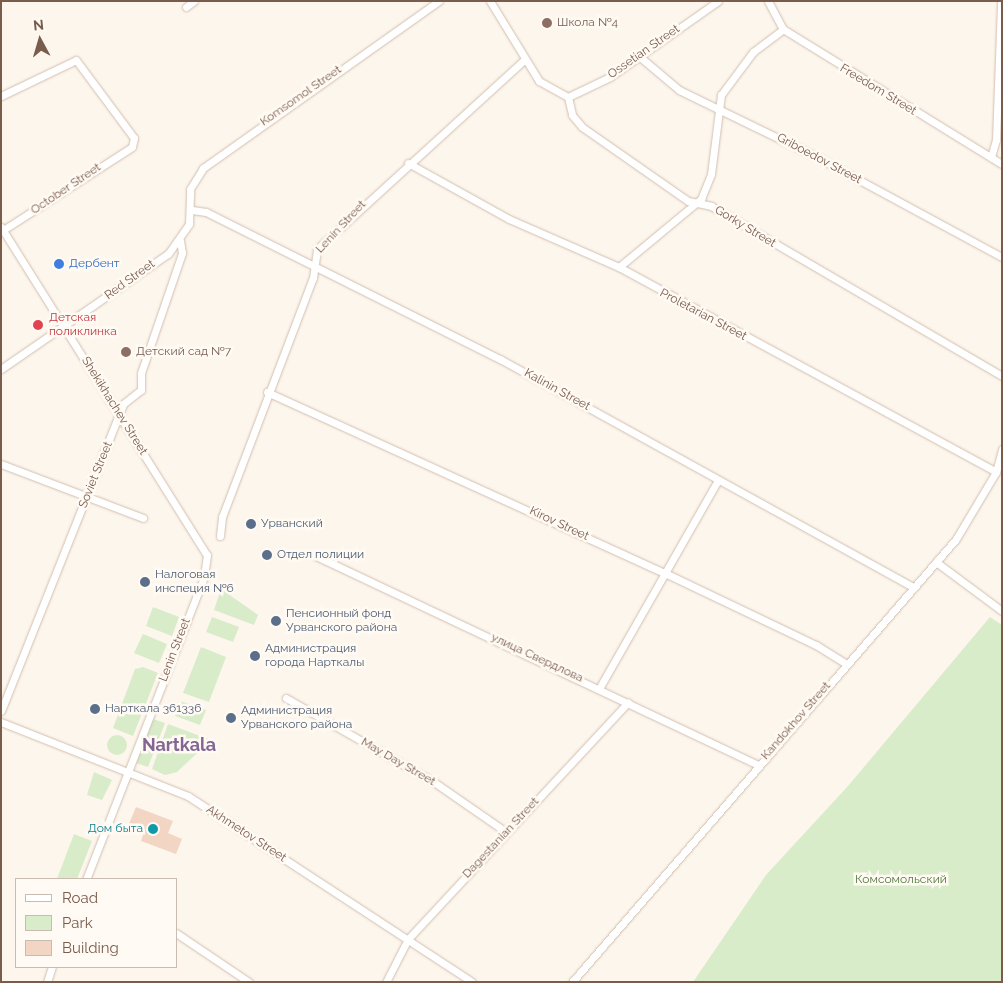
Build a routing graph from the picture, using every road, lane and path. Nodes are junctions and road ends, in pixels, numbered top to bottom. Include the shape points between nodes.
1 (194, 1) edge
2 (439, 1) edge
3 (490, 1) edge
4 (718, 1) edge
5 (768, 1) edge
6 (1002, 1) edge
7 (186, 7) dead end
8 (783, 29) junction
9 (640, 57) junction
10 (524, 60) junction
11 (1, 96) edge
12 (568, 96) junction
13 (718, 107) junction
14 (991, 157) junction
15 (408, 163) junction
16 (1002, 164) edge
17 (697, 204) junction
18 (192, 210) junction
19 (2, 228) edge
20 (180, 242) junction
21 (1002, 257) edge
22 (313, 265) junction
23 (620, 267) junction
24 (65, 327) junction
25 (1, 369) edge
26 (1002, 376) edge
27 (267, 392) junction
28 (120, 414) junction
29 (1002, 449) edge
30 (1, 464) edge
31 (996, 472) junction
32 (718, 480) junction
33 (88, 494) junction
34 (143, 518) dead end
35 (220, 536) dead end
36 (314, 554) dead end
37 (208, 560) joint
38 (936, 562) junction
39 (667, 574) junction
40 (913, 587) junction
41 (1002, 612) edge
42 (846, 664) junction
43 (600, 686) junction
44 (286, 698) dead end
45 (628, 702) junction
46 (1, 712) edge
47 (1, 722) edge
48 (758, 764) junction
49 (128, 770) junction
50 (506, 832) junction
51 (86, 878) edge
52 (178, 934) edge
53 (408, 939) junction
54 (52, 968) edge
55 (47, 982) edge
56 (249, 982) edge
57 (386, 982) edge
58 (472, 982) edge
59 (572, 982) edge

1 - 7 street
2 - 18 street, Komsomol Street via 203,168 190,189
3 - 10 street
4 - 9 street, Ossetian Street
5 - 8 street
6 - 14 street via 996,140
8 - 13 street via 742,64
8 - 14 street, Freedom Street
9 - 12 street, Ossetian Street via 588,90
9 - 13 street, Griboedov Street via 670,84
10 - 12 street via 543,85
10 - 15 street, Lenin Street
11 - 19 street, October Street via 76,60 118,122 131,133 134,143
12 - 17 street, Gorky Street via 572,115 582,127
13 - 17 street via 711,174
13 - 21 street, Griboedov Street
14 - 16 street, Freedom Street
15 - 22 street, Lenin Street via 317,249
15 - 23 street, Proletarian Street via 509,219
17 - 23 street
17 - 26 street, Gorky Street via 712,206
18 - 20 street
18 - 22 street, Kalinin Street via 206,212
19 - 24 street, Shekikhachev Street
20 - 24 street, Red Street
20 - 28 street, Soviet Street via 182,253 141,373 141,390 123,404
22 - 27 street, Lenin Street via 313,278
22 - 32 street, Kalinin Street via 500,359
23 - 31 street, Proletarian Street
24 - 25 street, Red Street
24 - 28 street, Shekikhachev Street
27 - 35 street, Lenin Street via 222,517
27 - 39 street, Kirov Street
28 - 33 street, Soviet Street
28 - 37 street, Shekikhachev Street via 203,545
29 - 31 street, Kandokhov Street
30 - 33 street
31 - 38 street, Kandokhov Street via 972,516
32 - 39 street
32 - 40 street, Kalinin Street
33 - 34 street
33 - 46 street, Soviet Street
36 - 43 street, улица Свердлова
37 - 49 street, Lenin Street
38 - 40 street, Kandokhov Street
38 - 41 street
39 - 42 street, Kirov Street via 816,645
39 - 43 street
40 - 42 street, Kandokhov Street
42 - 48 street, Kandokhov Street
43 - 45 street, улица Свердлова
44 - 50 street, May Day Street via 434,782
45 - 48 street, улица Свердлова
45 - 50 street, Dagestanian Street
47 - 49 street, Akhmetov Street
48 - 59 street, Kandokhov Street
49 - 51 street, Lenin Street
49 - 53 street, Akhmetov Street via 188,796
50 - 53 street, Dagestanian Street
52 - 56 street
53 - 57 street, Dagestanian Street
53 - 58 street, Akhmetov Street
54 - 55 street

